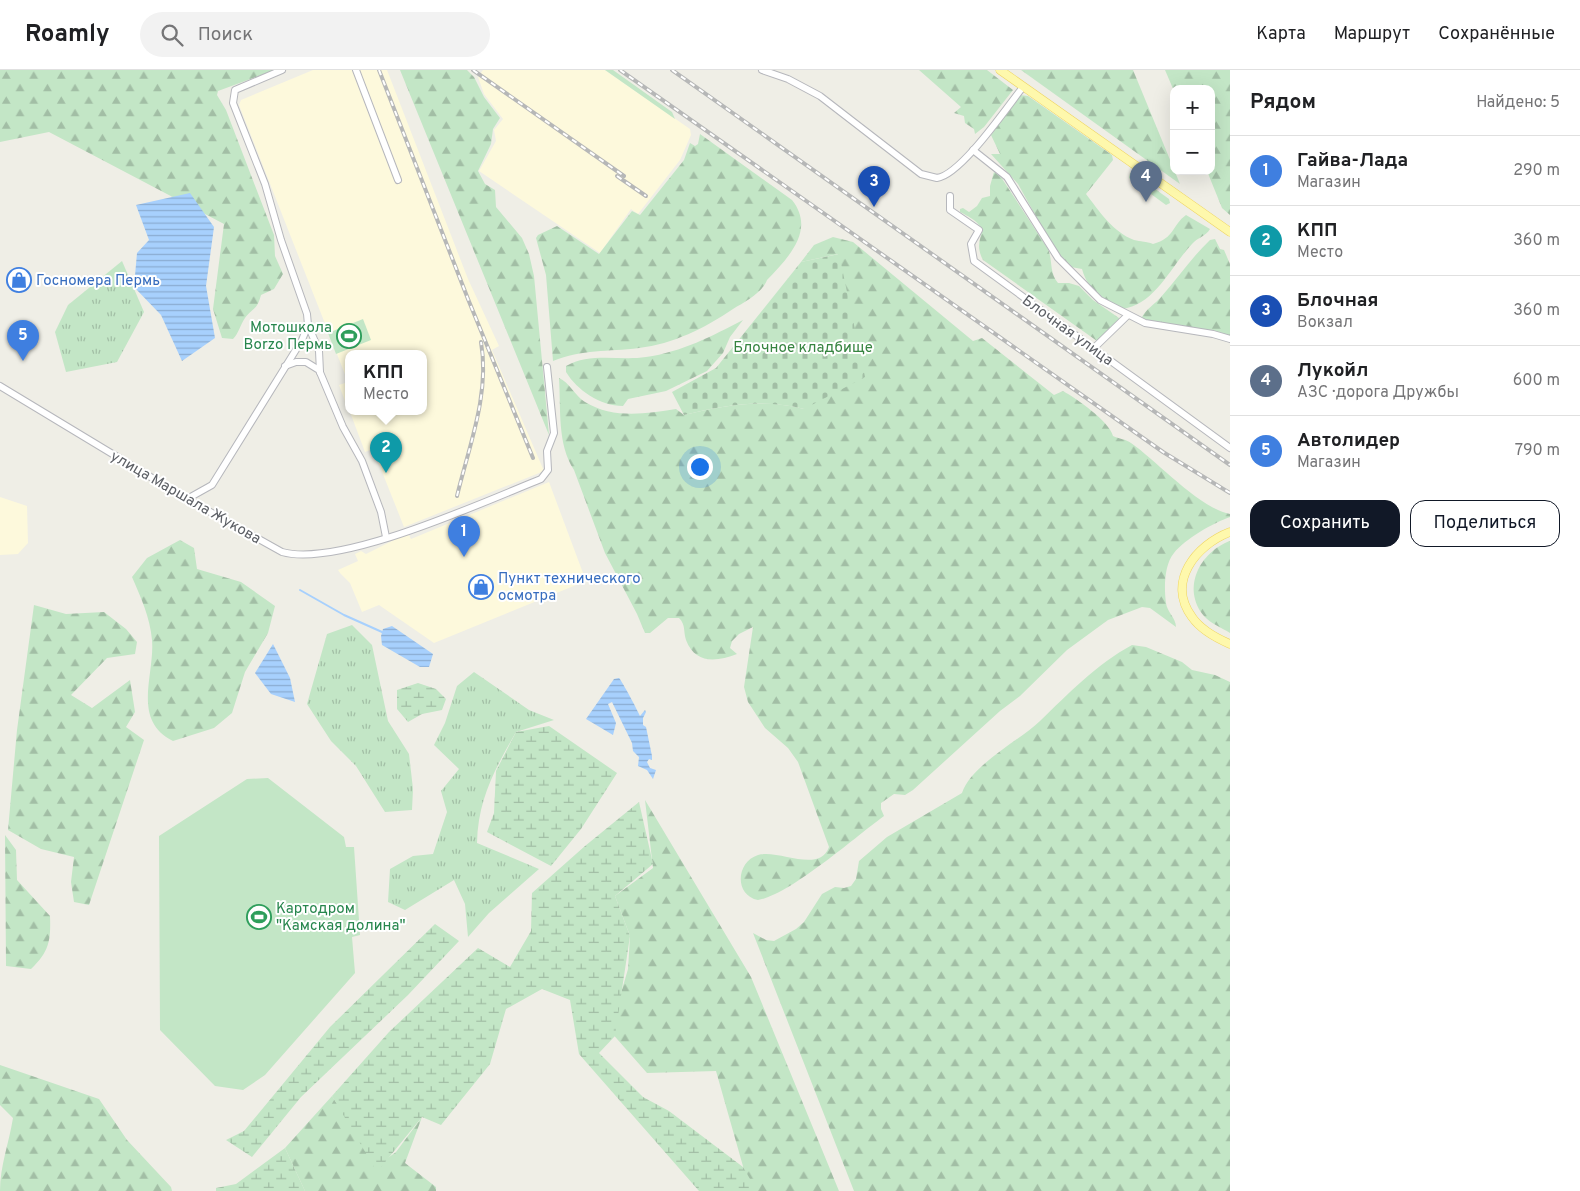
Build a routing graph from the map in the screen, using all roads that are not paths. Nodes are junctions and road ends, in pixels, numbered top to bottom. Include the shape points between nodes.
1 (282, 70) edge
2 (356, 70) edge
3 (762, 70) edge
4 (1000, 70) edge
5 (1023, 87) junction
6 (973, 150) junction
7 (398, 180) dead end
8 (950, 196) dead end
9 (1230, 232) edge
10 (1127, 316) junction
11 (308, 325) junction
12 (1230, 339) edge
13 (1094, 348) junction
14 (285, 366) junction
15 (547, 367) dead end
16 (321, 373) junction
17 (0, 386) edge
18 (1230, 448) edge
19 (187, 500) junction
20 (1230, 532) edge
21 (386, 537) junction
22 (1230, 644) edge

1 - 11 street via 235,90 233,103 265,184
2 - 7 street
3 - 6 street via 820,96 921,174 932,178 945,176
4 - 5 main road
5 - 6 street
5 - 9 main road
6 - 10 street via 1013,183 1066,267 1100,300
8 - 13 street, Блочная улица via 950,210 979,230 971,244 974,261
10 - 12 street via 1154,325
10 - 13 street
11 - 14 street
11 - 16 street via 320,351
13 - 18 street, Блочная улица
14 - 16 street via 306,362 315,365
14 - 19 street via 212,485
15 - 21 street, улица Маршала Жукова via 554,433 547,451 546,475
16 - 21 street via 362,460 381,512
17 - 19 street, улица Маршала Жукова
19 - 21 street, улица Маршала Жукова via 290,554 325,552
20 - 22 main road via 1197,552 1188,564 1183,587 1191,617 1209,633

